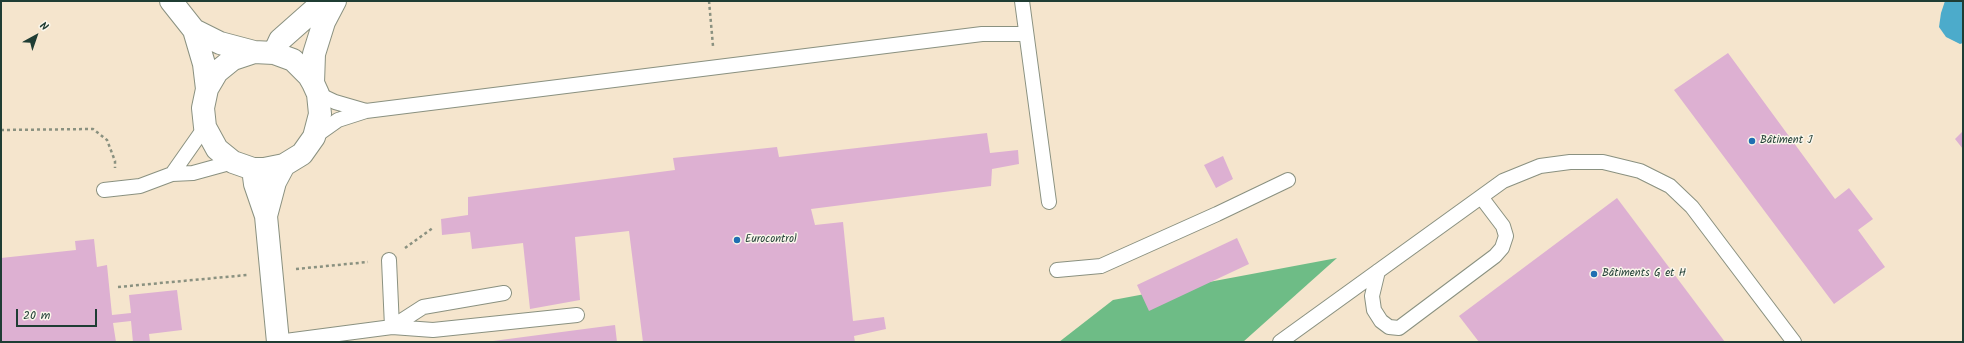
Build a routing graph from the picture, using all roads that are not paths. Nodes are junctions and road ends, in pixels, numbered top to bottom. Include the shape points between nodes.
1 (170, 1) edge
2 (330, 1) edge
3 (335, 1) edge
4 (1022, 1) edge
5 (194, 30) junction
6 (1026, 34) junction
7 (264, 52) junction
8 (316, 88) junction
9 (206, 89) junction
10 (366, 111) junction
11 (205, 127) junction
12 (314, 137) junction
13 (243, 165) junction
14 (284, 165) junction
15 (172, 174) junction
16 (1288, 180) dead end
17 (110, 189) road end
18 (1481, 197) junction
19 (1049, 202) dead end
20 (266, 216) junction
21 (389, 260) dead end
22 (1057, 270) dead end
23 (1378, 271) junction
24 (504, 293) dead end
25 (577, 315) dead end
26 (392, 327) junction
27 (278, 342) edge
28 (1280, 342) edge
29 (1794, 342) edge

1 - 5 street
2 - 7 street via 316,9
3 - 8 street via 324,22 314,54
4 - 6 lane
5 - 7 street via 220,43
5 - 9 street via 204,64
6 - 10 lane via 982,34
6 - 19 lane
7 - 8 street via 293,60 309,76
7 - 9 street via 233,59 217,72
8 - 10 lane via 336,102
8 - 12 street via 320,114
9 - 11 street via 203,108
10 - 12 lane via 338,120
11 - 13 street via 217,149
11 - 15 lane
12 - 14 street via 302,154
13 - 14 street via 264,169
13 - 15 lane
13 - 20 street via 255,184
14 - 20 street via 275,182
15 - 17 lane via 140,186
16 - 22 lane via 1101,266
18 - 23 lane
18 - 23 lane via 1503,226 1506,236 1502,248 1495,256 1399,328 1389,327 1381,321 1374,310 1372,296
18 - 29 lane via 1503,181 1540,166 1570,162 1603,162 1640,171 1670,186 1692,207
20 - 27 street
21 - 26 lane
23 - 28 lane
24 - 26 lane via 423,307
25 - 26 lane via 433,330
26 - 27 lane

